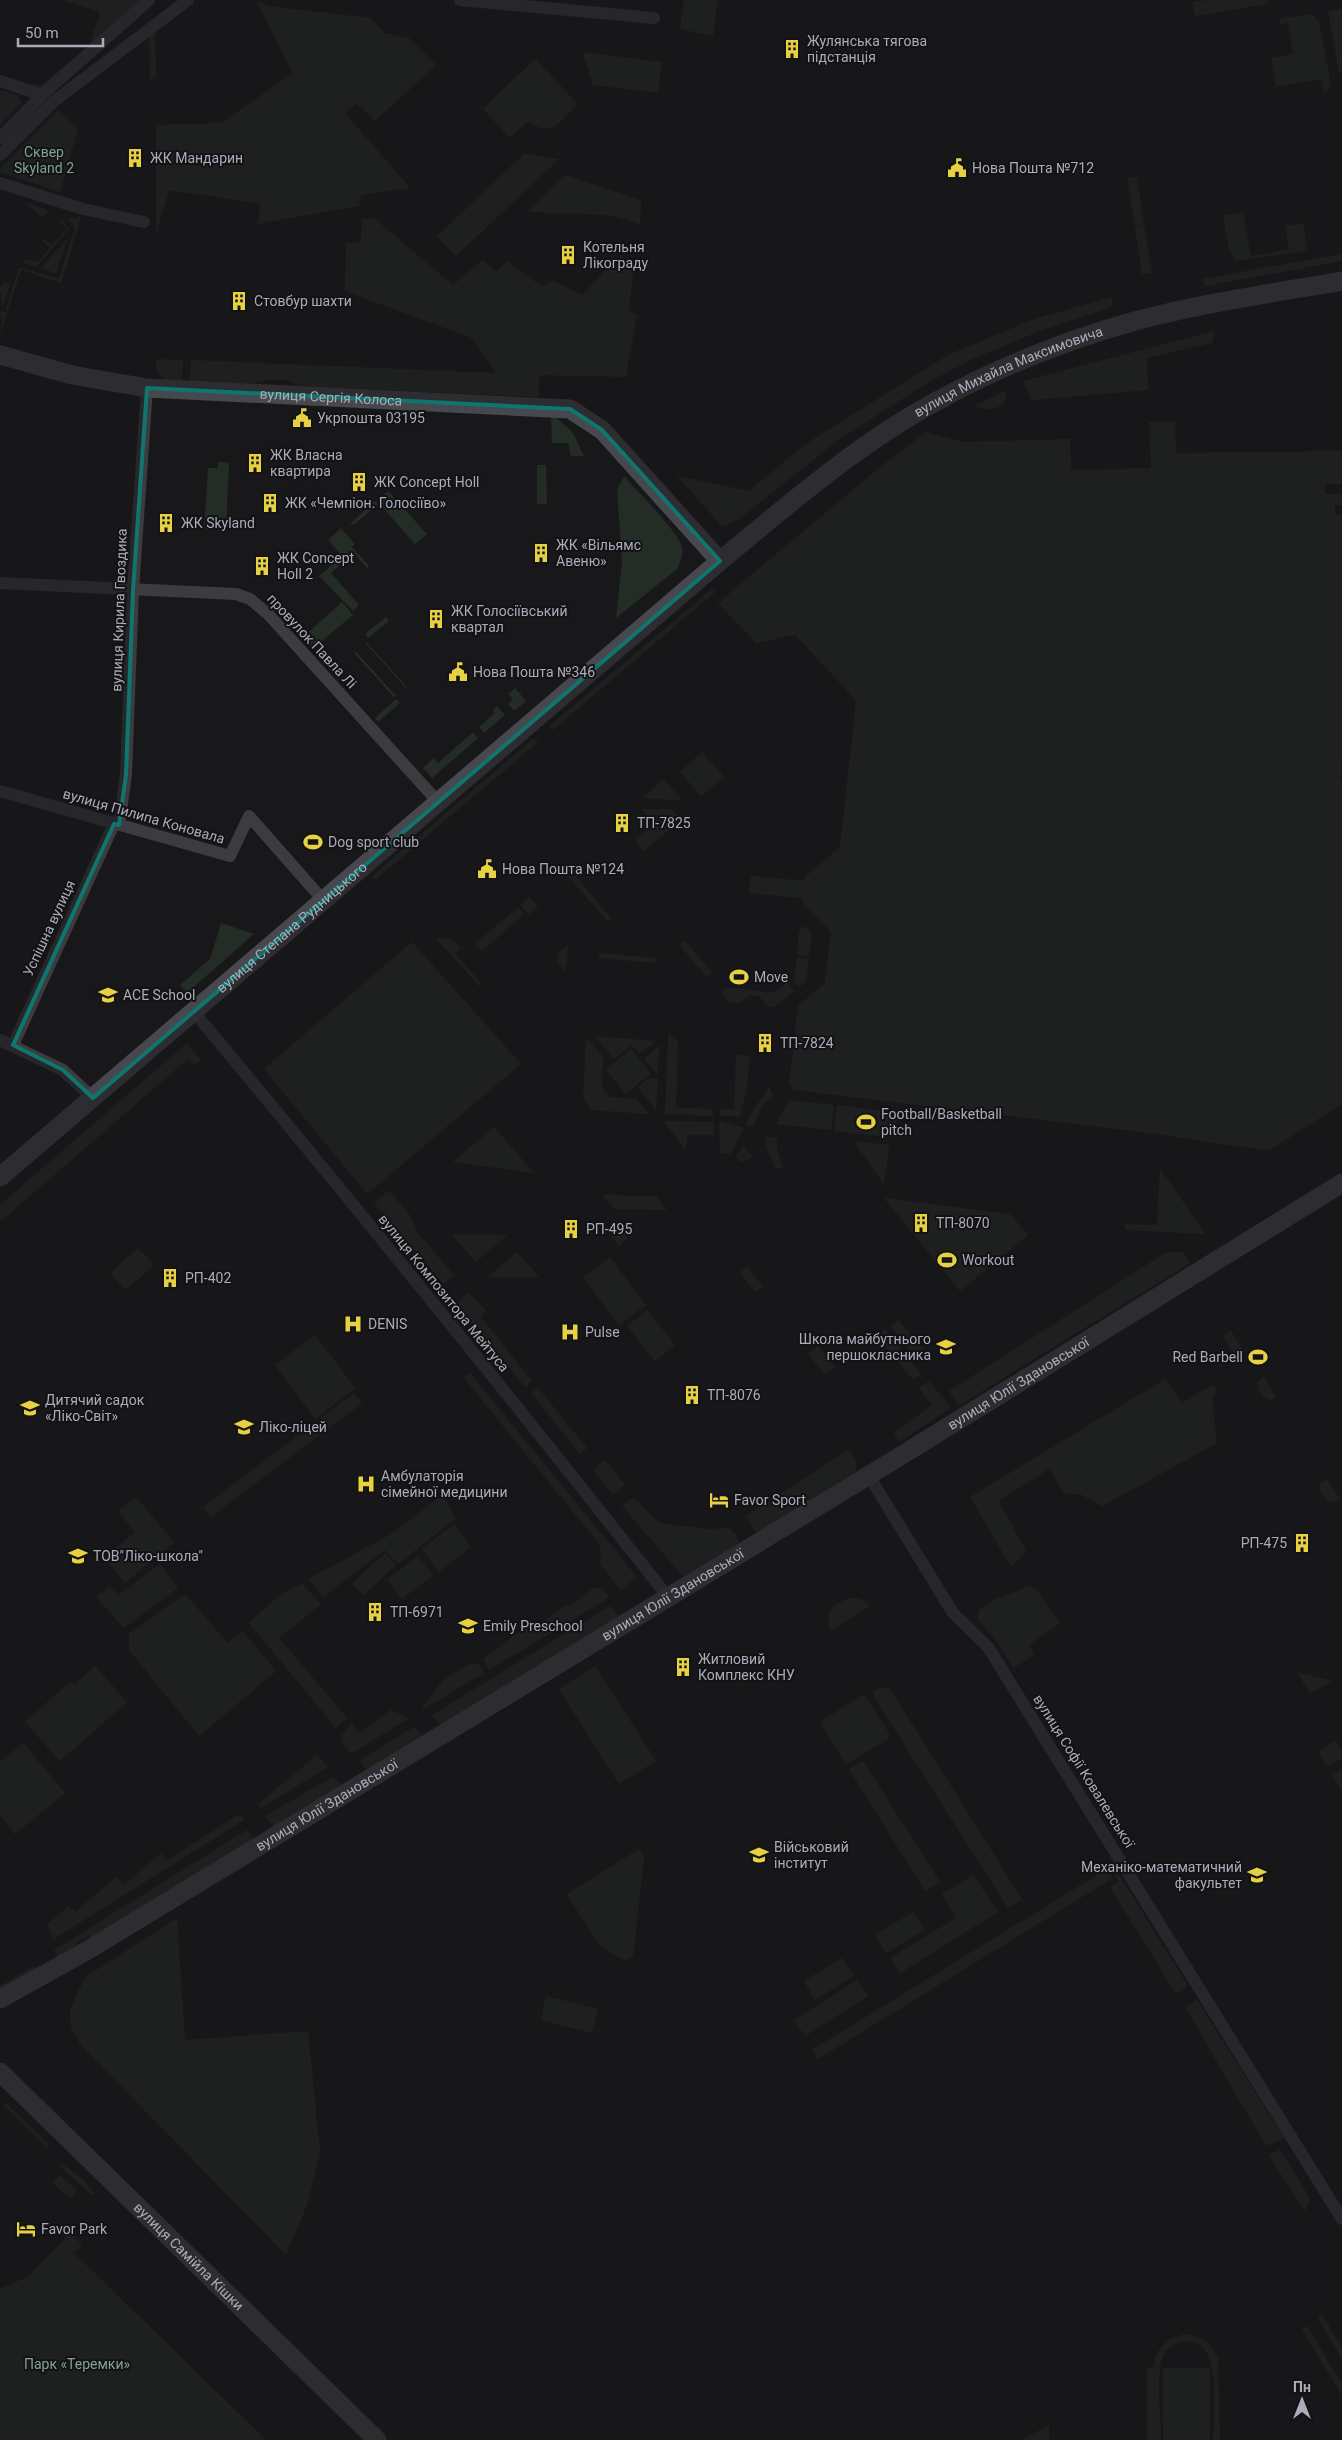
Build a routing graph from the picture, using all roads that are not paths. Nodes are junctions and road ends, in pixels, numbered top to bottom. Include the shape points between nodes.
1 (149, 0) edge
2 (188, 0) edge
3 (460, 0) edge
4 (654, 18) dead end
5 (0, 81) edge
6 (42, 95) junction
7 (0, 138) edge
8 (0, 156) edge
9 (0, 183) edge
10 (144, 222) dead end
11 (1342, 281) edge
12 (0, 355) edge
13 (147, 392) junction
14 (720, 560) junction
15 (0, 583) edge
16 (133, 590) junction
17 (0, 791) edge
18 (439, 803) junction
19 (116, 824) junction
20 (318, 895) junction
21 (194, 1012) junction
22 (0, 1040) edge
23 (13, 1045) junction
24 (93, 1098) junction
25 (0, 1177) edge
26 (1342, 1183) edge
27 (869, 1476) junction
28 (668, 1597) junction
29 (0, 2000) edge
30 (0, 2072) edge
31 (1342, 2219) edge
32 (377, 2440) edge

1 - 6 street
2 - 8 street via 53,102
3 - 4 street
5 - 6 street
6 - 7 street
9 - 10 street via 83,209
11 - 14 street, вулиця Михайла Максимовича via 1136,321 1063,344 1006,368 938,400 897,424
12 - 13 street, вулиця Сергія Колоса
13 - 14 street, вулиця Сергія Колоса via 570,409 602,430
13 - 16 street, вулиця Кирила Гвоздика
14 - 18 street, вулиця Степана Рудницького
15 - 16 street, провулок Павла Лі
16 - 18 street, провулок Павла Лі via 236,594 250,598 273,619
16 - 19 street, вулиця Кирила Гвоздика via 126,775
17 - 19 street, вулиця Пилипа Коновала
18 - 20 street, вулиця Степана Рудницького
19 - 20 street, вулиця Пилипа Коновала via 230,856 249,816
19 - 23 street, Успішна вулиця
20 - 21 street, вулиця Степана Рудницького
21 - 24 street, вулиця Степана Рудницького
21 - 28 street, вулиця Композитора Мейтуса via 439,1307
22 - 23 street
23 - 24 street via 64,1070
24 - 25 street, вулиця Степана Рудницького
26 - 27 street, вулиця Юлії Здановської
27 - 28 street, вулиця Юлії Здановської
27 - 31 street, вулиця Софії Ковалевської via 953,1614 988,1647
28 - 29 street, вулиця Юлії Здановської via 88,1950
30 - 32 street, вулиця Самійла Кішки

